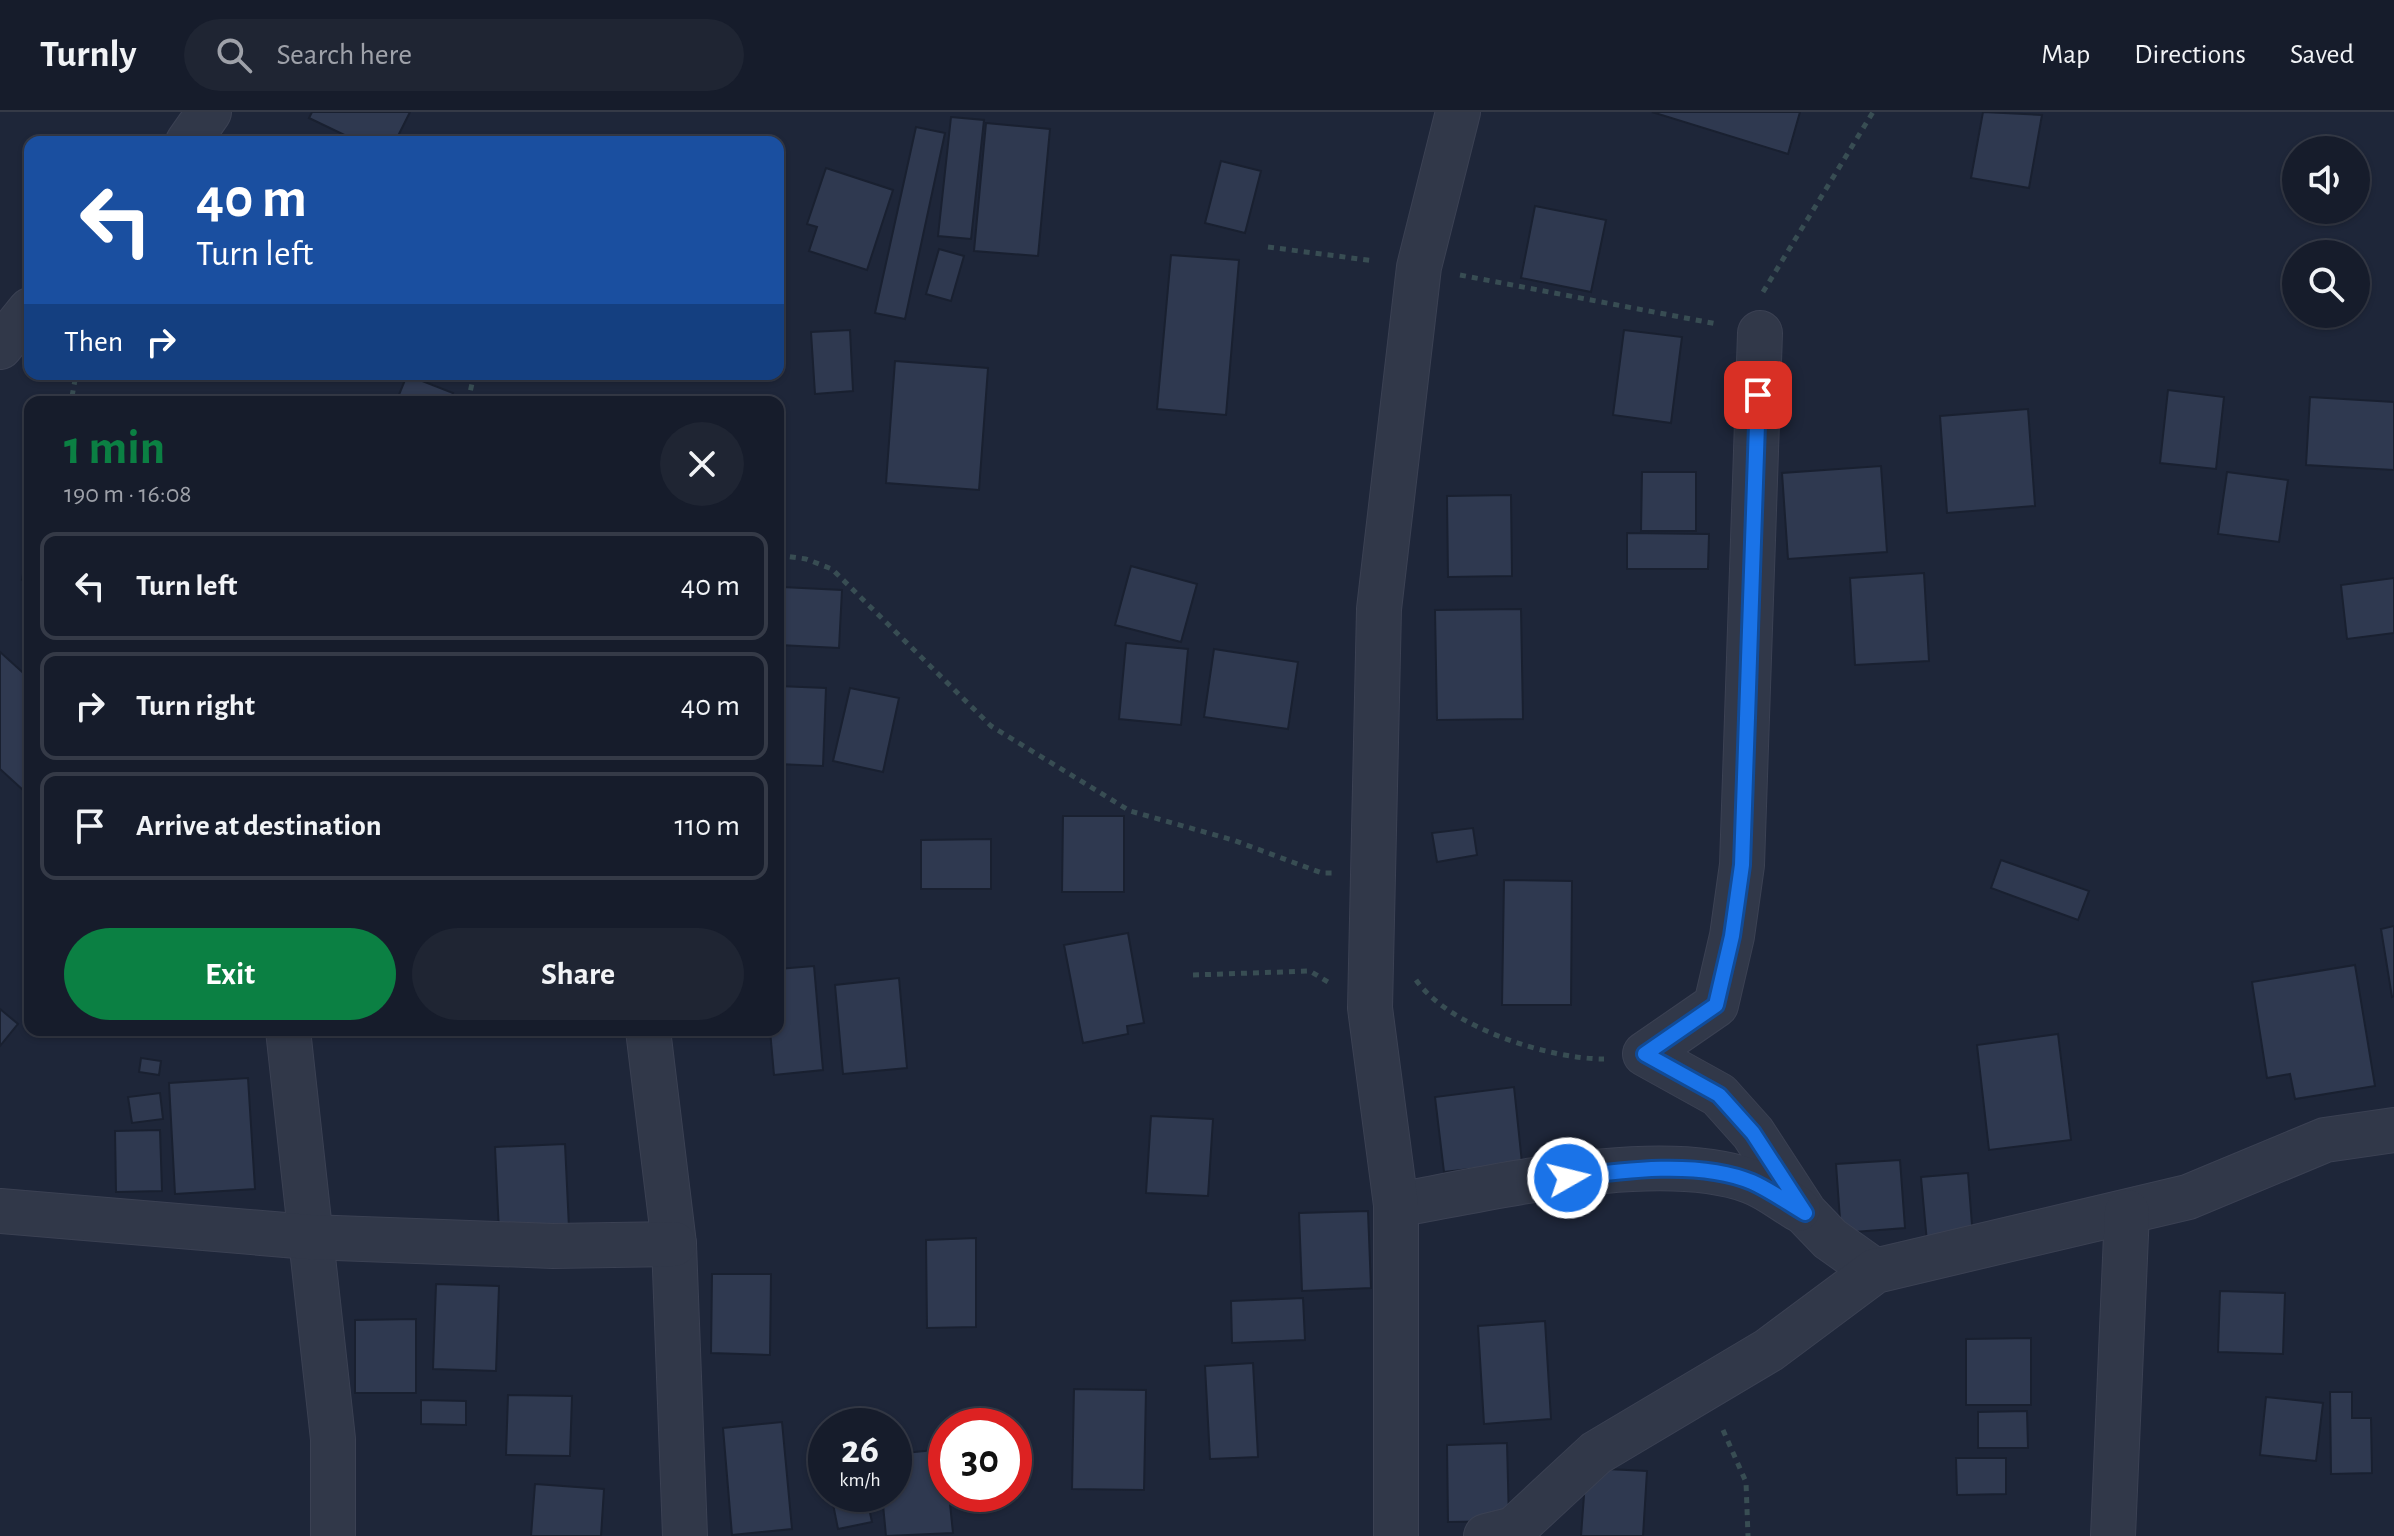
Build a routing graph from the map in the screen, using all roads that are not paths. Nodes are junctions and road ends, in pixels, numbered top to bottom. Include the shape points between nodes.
1 (209, 112) edge
2 (1458, 112) edge
3 (192, 136) edge
4 (24, 317) edge
5 (1747, 320) road end
6 (0, 347) edge
7 (289, 1036) edge
8 (649, 1036) edge
9 (2394, 1130) edge
10 (1396, 1205) junction
11 (0, 1211) edge
12 (2127, 1212) junction
13 (1805, 1213) junction
14 (309, 1237) junction
15 (674, 1244) junction
16 (1875, 1271) junction
17 (333, 1536) edge
18 (685, 1536) edge
19 (1396, 1536) edge
20 (1486, 1536) edge
21 (2113, 1536) edge

1 - 3 street
2 - 10 street via 1419,267 1379,609 1370,1008
4 - 6 street
5 - 13 street via 1742,865 1716,1005 1645,1054 1719,1095 1753,1133
7 - 14 street
8 - 15 street
9 - 12 street via 2325,1140 2188,1197
10 - 13 street via 1627,1170 1695,1170 1751,1181
10 - 19 street
11 - 14 street
12 - 16 street
12 - 21 street
13 - 16 street via 1830,1239
14 - 15 street via 553,1246
14 - 17 street via 333,1439
15 - 18 street
16 - 20 street via 1769,1350 1596,1453 1514,1529

